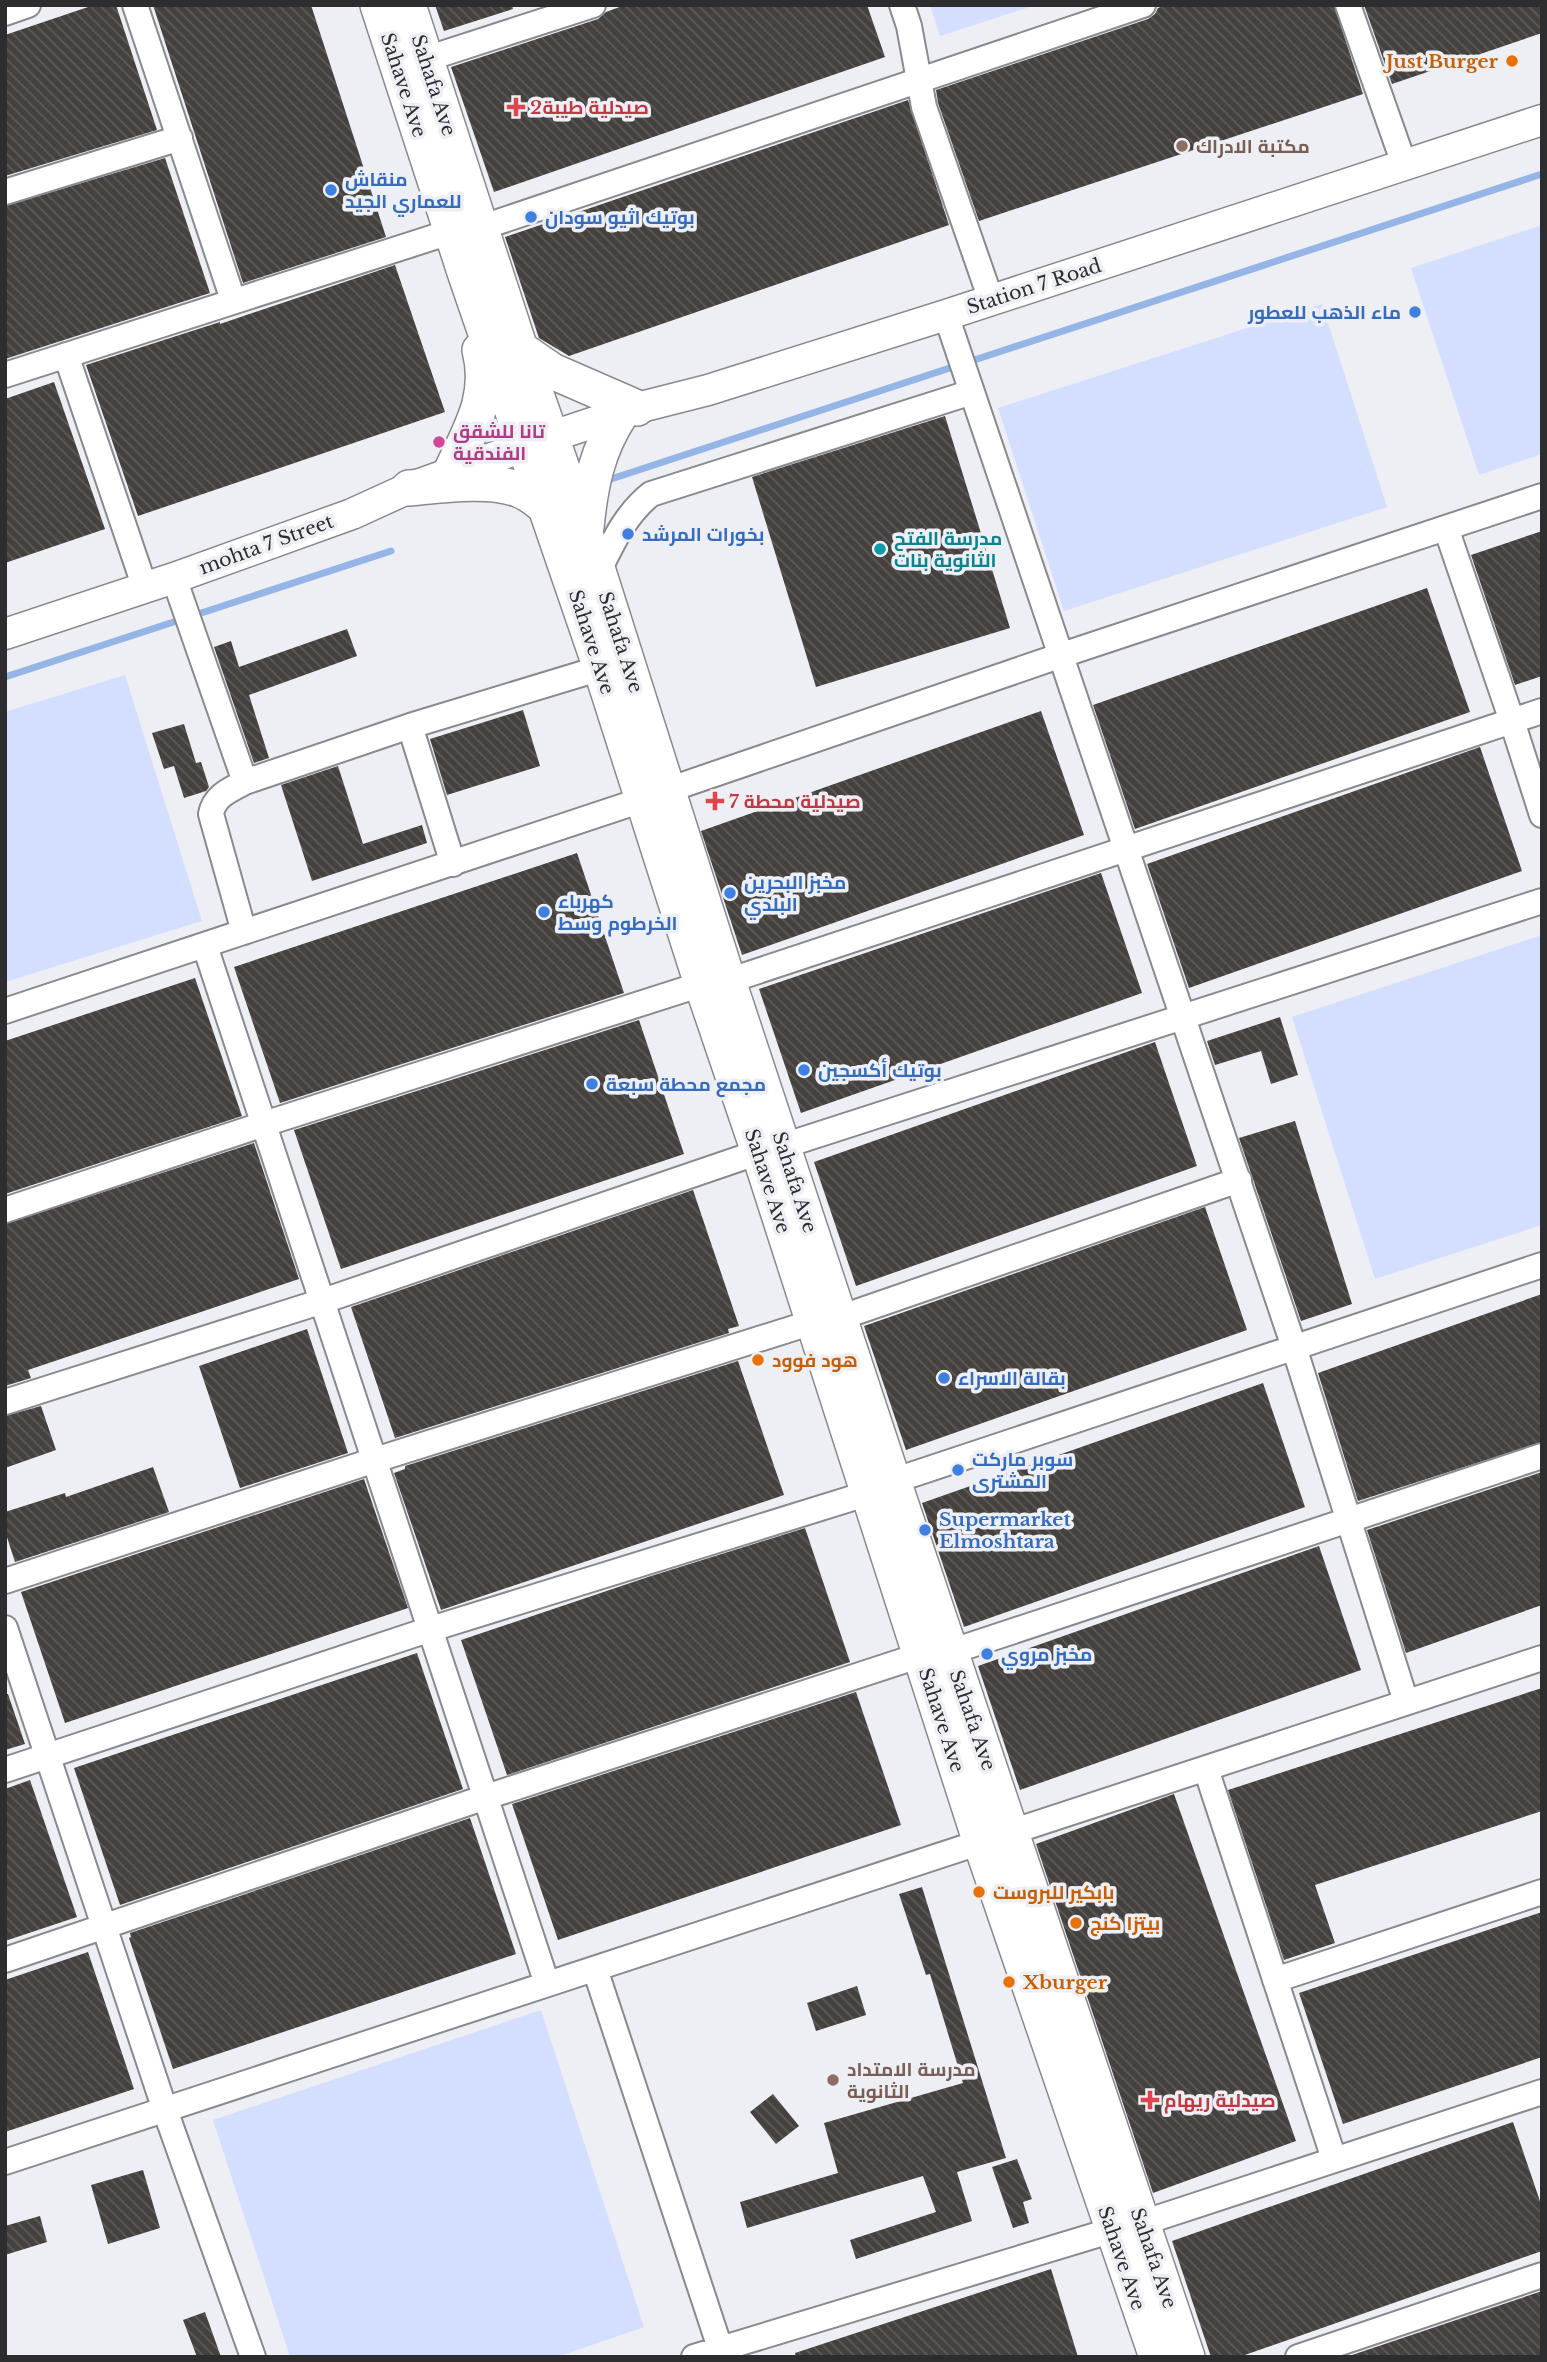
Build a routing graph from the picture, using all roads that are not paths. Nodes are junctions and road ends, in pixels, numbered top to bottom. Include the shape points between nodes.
1 (28, 5) edge
2 (135, 5) edge
3 (378, 5) edge
4 (408, 5) edge
5 (593, 5) edge
6 (902, 5) edge
7 (1143, 5) edge
8 (1348, 5) edge
9 (5, 13) edge
10 (426, 59) junction
11 (917, 80) junction
12 (1542, 120) edge
13 (180, 138) junction
14 (1404, 164) junction
15 (5, 192) edge
16 (467, 230) junction
17 (466, 272) junction
18 (233, 300) junction
19 (991, 300) junction
20 (947, 315) junction
21 (520, 349) junction
22 (66, 355) junction
23 (5, 375) edge
24 (972, 392) junction
25 (628, 412) junction
26 (537, 441) junction
27 (451, 472) junction
28 (409, 488) junction
29 (1542, 496) edge
30 (548, 509) junction
31 (1446, 528) junction
32 (585, 534) junction
33 (598, 571) junction
34 (174, 578) junction
35 (145, 587) junction
36 (580, 606) junction
37 (5, 634) edge
38 (1062, 655) junction
39 (601, 668) junction
40 (1542, 711) edge
41 (1512, 721) junction
42 (410, 726) junction
43 (245, 782) junction
44 (655, 795) junction
45 (1542, 815) edge
46 (1128, 849) junction
47 (453, 864) junction
48 (1542, 901) edge
49 (244, 932) junction
50 (205, 946) junction
51 (715, 983) junction
52 (5, 1012) edge
53 (1183, 1016) junction
54 (264, 1124) junction
55 (771, 1149) junction
56 (1239, 1181) junction
57 (5, 1210) edge
58 (1542, 1265) edge
59 (323, 1301) junction
60 (826, 1320) junction
61 (1294, 1347) junction
62 (5, 1402) edge
63 (1542, 1456) edge
64 (375, 1460) junction
65 (881, 1487) junction
66 (1350, 1518) junction
67 (5, 1581) edge
68 (5, 1628) edge
69 (430, 1629) junction
70 (936, 1653) junction
71 (1542, 1658) edge
72 (1406, 1702) junction
73 (48, 1756) junction
74 (1206, 1769) junction
75 (5, 1770) edge
76 (486, 1797) junction
77 (996, 1837) junction
78 (1542, 1892) edge
79 (104, 1927) junction
80 (5, 1960) edge
81 (595, 1969) junction
82 (1275, 1980) junction
83 (547, 1984) junction
84 (1541, 2096) edge
85 (165, 2110) junction
86 (1334, 2160) junction
87 (5, 2162) edge
88 (1127, 2227) junction
89 (1542, 2276) edge
90 (721, 2352) edge
91 (253, 2357) edge
92 (694, 2357) edge
93 (1157, 2357) edge
94 (1187, 2357) edge
95 (1298, 2357) edge

1 - 9 street
2 - 13 street
3 - 16 main road, Sahave Ave
4 - 10 main road, Sahafa Ave
5 - 10 street
6 - 11 street
7 - 11 street
8 - 14 street
10 - 16 main road, Sahafa Ave
11 - 16 street
11 - 19 street
12 - 14 street, Station 7 Road
13 - 15 street
13 - 18 street
14 - 19 street, Station 7 Road
16 - 17 main road, Sahave Ave
16 - 18 street
16 - 21 main road, Sahafa Ave
17 - 26 main road, Sahave Ave
17 - 27 main road via 466,302 485,381 478,413
18 - 22 street
19 - 20 street, Station 7 Road
20 - 24 street
20 - 25 street, Station 7 Road
21 - 25 main road
21 - 26 main road, Sahafa Ave
22 - 23 street
22 - 35 street
24 - 33 street via 651,494 618,532
24 - 38 street
25 - 26 street, Station 7 Road
25 - 32 main road via 608,432 594,470
26 - 27 street, mohta 7 Street
26 - 30 main road, Sahave Ave
26 - 32 main road, Sahafa Ave
27 - 28 street, mohta 7 Street
28 - 30 main road via 507,486 531,495
28 - 34 street, mohta 7 Street via 352,514
29 - 31 street
30 - 36 main road, Sahave Ave
31 - 38 street
31 - 41 street
32 - 33 main road, Sahafa Ave
33 - 36 street
33 - 44 main road, Sahafa Ave
34 - 35 street, mohta 7 Street
34 - 43 street
35 - 37 street, mohta 7 Street
36 - 39 main road, Sahave Ave
38 - 44 street
38 - 46 street
39 - 42 street
39 - 44 main road, Sahave Ave
40 - 41 street
41 - 45 street
41 - 46 street
42 - 43 street
42 - 47 street
43 - 49 street via 218,798 211,814
44 - 47 street
44 - 51 main road, Sahave Ave
46 - 51 street
46 - 53 street
47 - 49 street
48 - 53 street
49 - 50 street
50 - 52 street
50 - 54 street
51 - 54 street
51 - 55 main road, Sahave Ave
53 - 55 street
53 - 56 street
54 - 57 street
54 - 59 street
55 - 59 street
55 - 60 main road, Sahave Ave
56 - 60 street
56 - 61 street
58 - 61 street
59 - 62 street
59 - 64 street
60 - 64 street
60 - 65 main road, Sahave Ave
61 - 65 street
61 - 66 street
63 - 66 street
64 - 67 street
64 - 69 street
65 - 69 street
65 - 70 main road, Sahave Ave
66 - 70 street
66 - 72 street
68 - 73 street
69 - 73 street
69 - 76 street
70 - 76 street
70 - 77 main road, Sahave Ave
71 - 72 street
72 - 74 street
73 - 75 street
73 - 79 street
74 - 77 street
74 - 82 street
76 - 79 street
76 - 83 street
77 - 81 street
77 - 88 main road, Sahave Ave
78 - 82 street
79 - 80 street
79 - 85 street
81 - 83 street
81 - 90 street
82 - 86 street
83 - 85 street
84 - 86 street
85 - 87 street
85 - 91 street
86 - 88 street
88 - 90 street
88 - 93 main road, Sahave Ave
88 - 94 main road, Sahafa Ave
89 - 95 street
90 - 92 street

